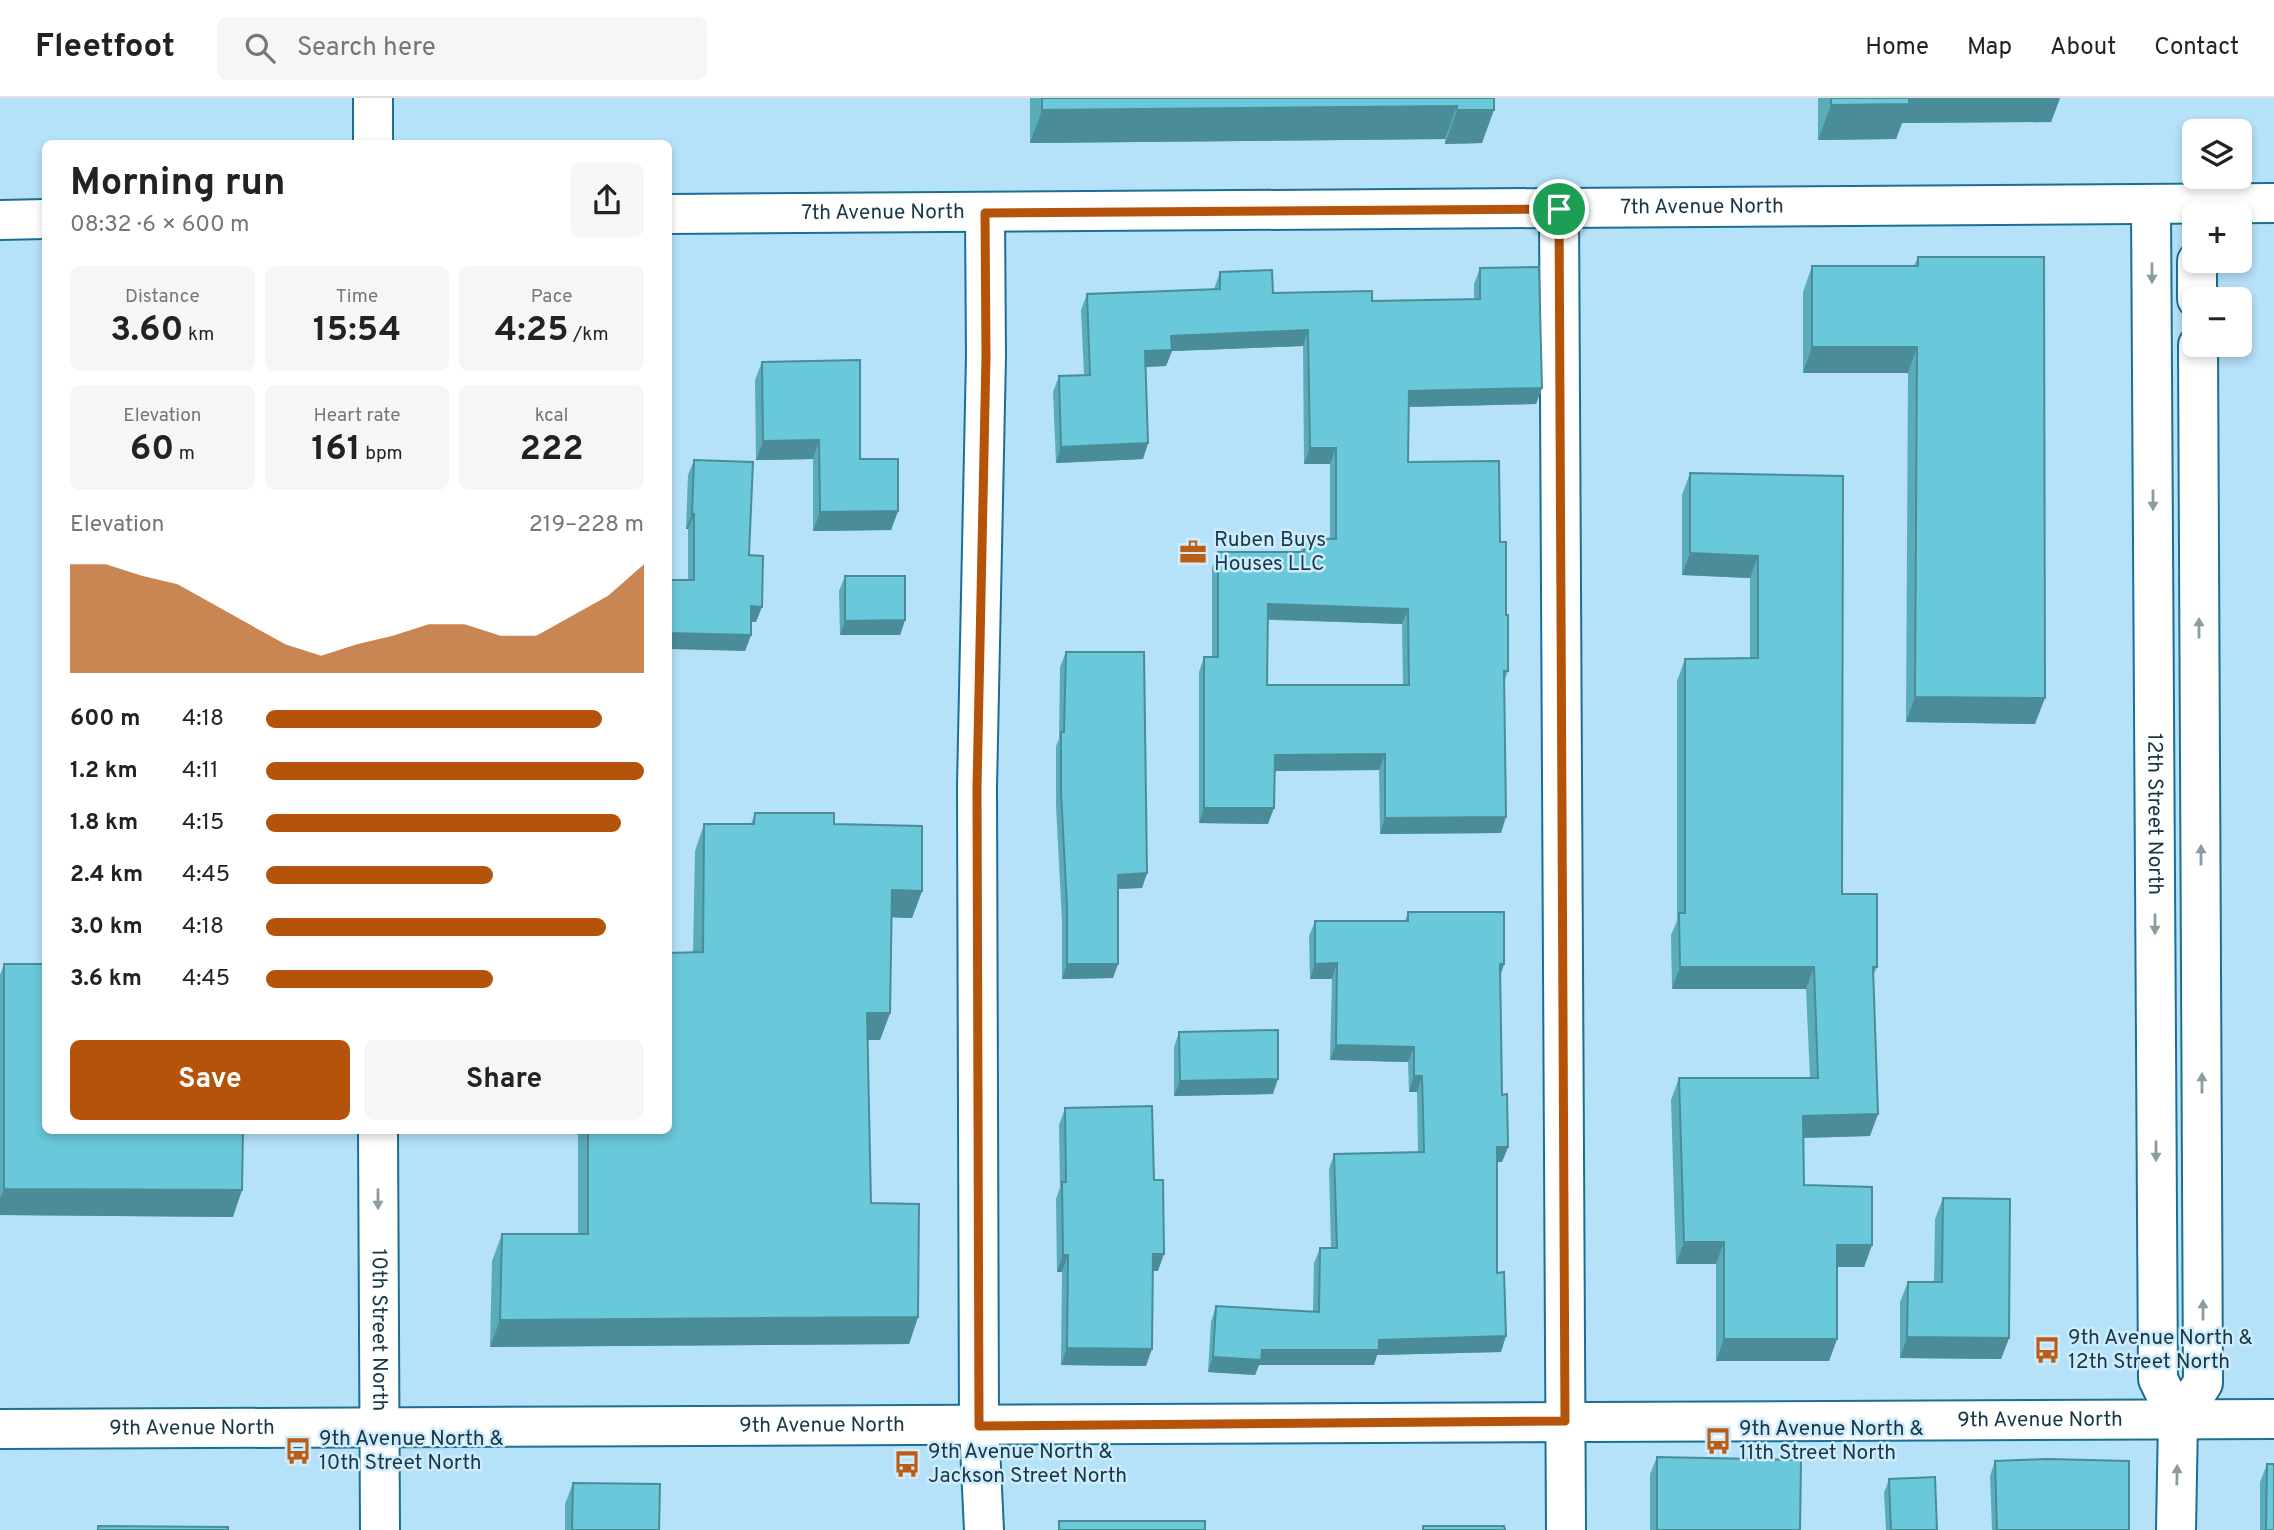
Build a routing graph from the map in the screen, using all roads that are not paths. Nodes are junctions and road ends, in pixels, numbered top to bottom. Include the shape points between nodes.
1 (373, 98) edge
2 (373, 140) edge
3 (2274, 203) edge
4 (2151, 205) junction
5 (2252, 205) edge
6 (2182, 208) edge
7 (1559, 209) junction
8 (985, 213) junction
9 (672, 214) edge
10 (42, 219) edge
11 (0, 220) edge
12 (2198, 357) edge
13 (378, 1134) edge
14 (2274, 1419) edge
15 (2179, 1420) junction
16 (1565, 1421) junction
17 (979, 1426) junction
18 (380, 1427) junction
19 (0, 1429) edge
20 (380, 1530) edge
21 (984, 1530) edge
22 (1566, 1530) edge
23 (2176, 1530) edge

1 - 2 street
3 - 5 street, 7th Avenue North
4 - 6 street, 7th Avenue North
4 - 7 street, 7th Avenue North
4 -> 15 street, 12th Street North via 2158,1379
7 - 8 street, 7th Avenue North
7 - 16 street
8 - 9 street, 7th Avenue North
8 - 17 street via 977,788
10 - 11 street
15 -> 12 street via 2203,1383
13 -> 18 street, 10th Street North
14 - 15 street, 9th Avenue North
15 - 16 street, 9th Avenue North
23 -> 15 street, 12th Street North
16 - 17 street, 9th Avenue North
16 - 22 street
17 - 18 street, 9th Avenue North
17 - 21 street
18 - 19 street, 9th Avenue North
18 - 20 street, 10th Street North

